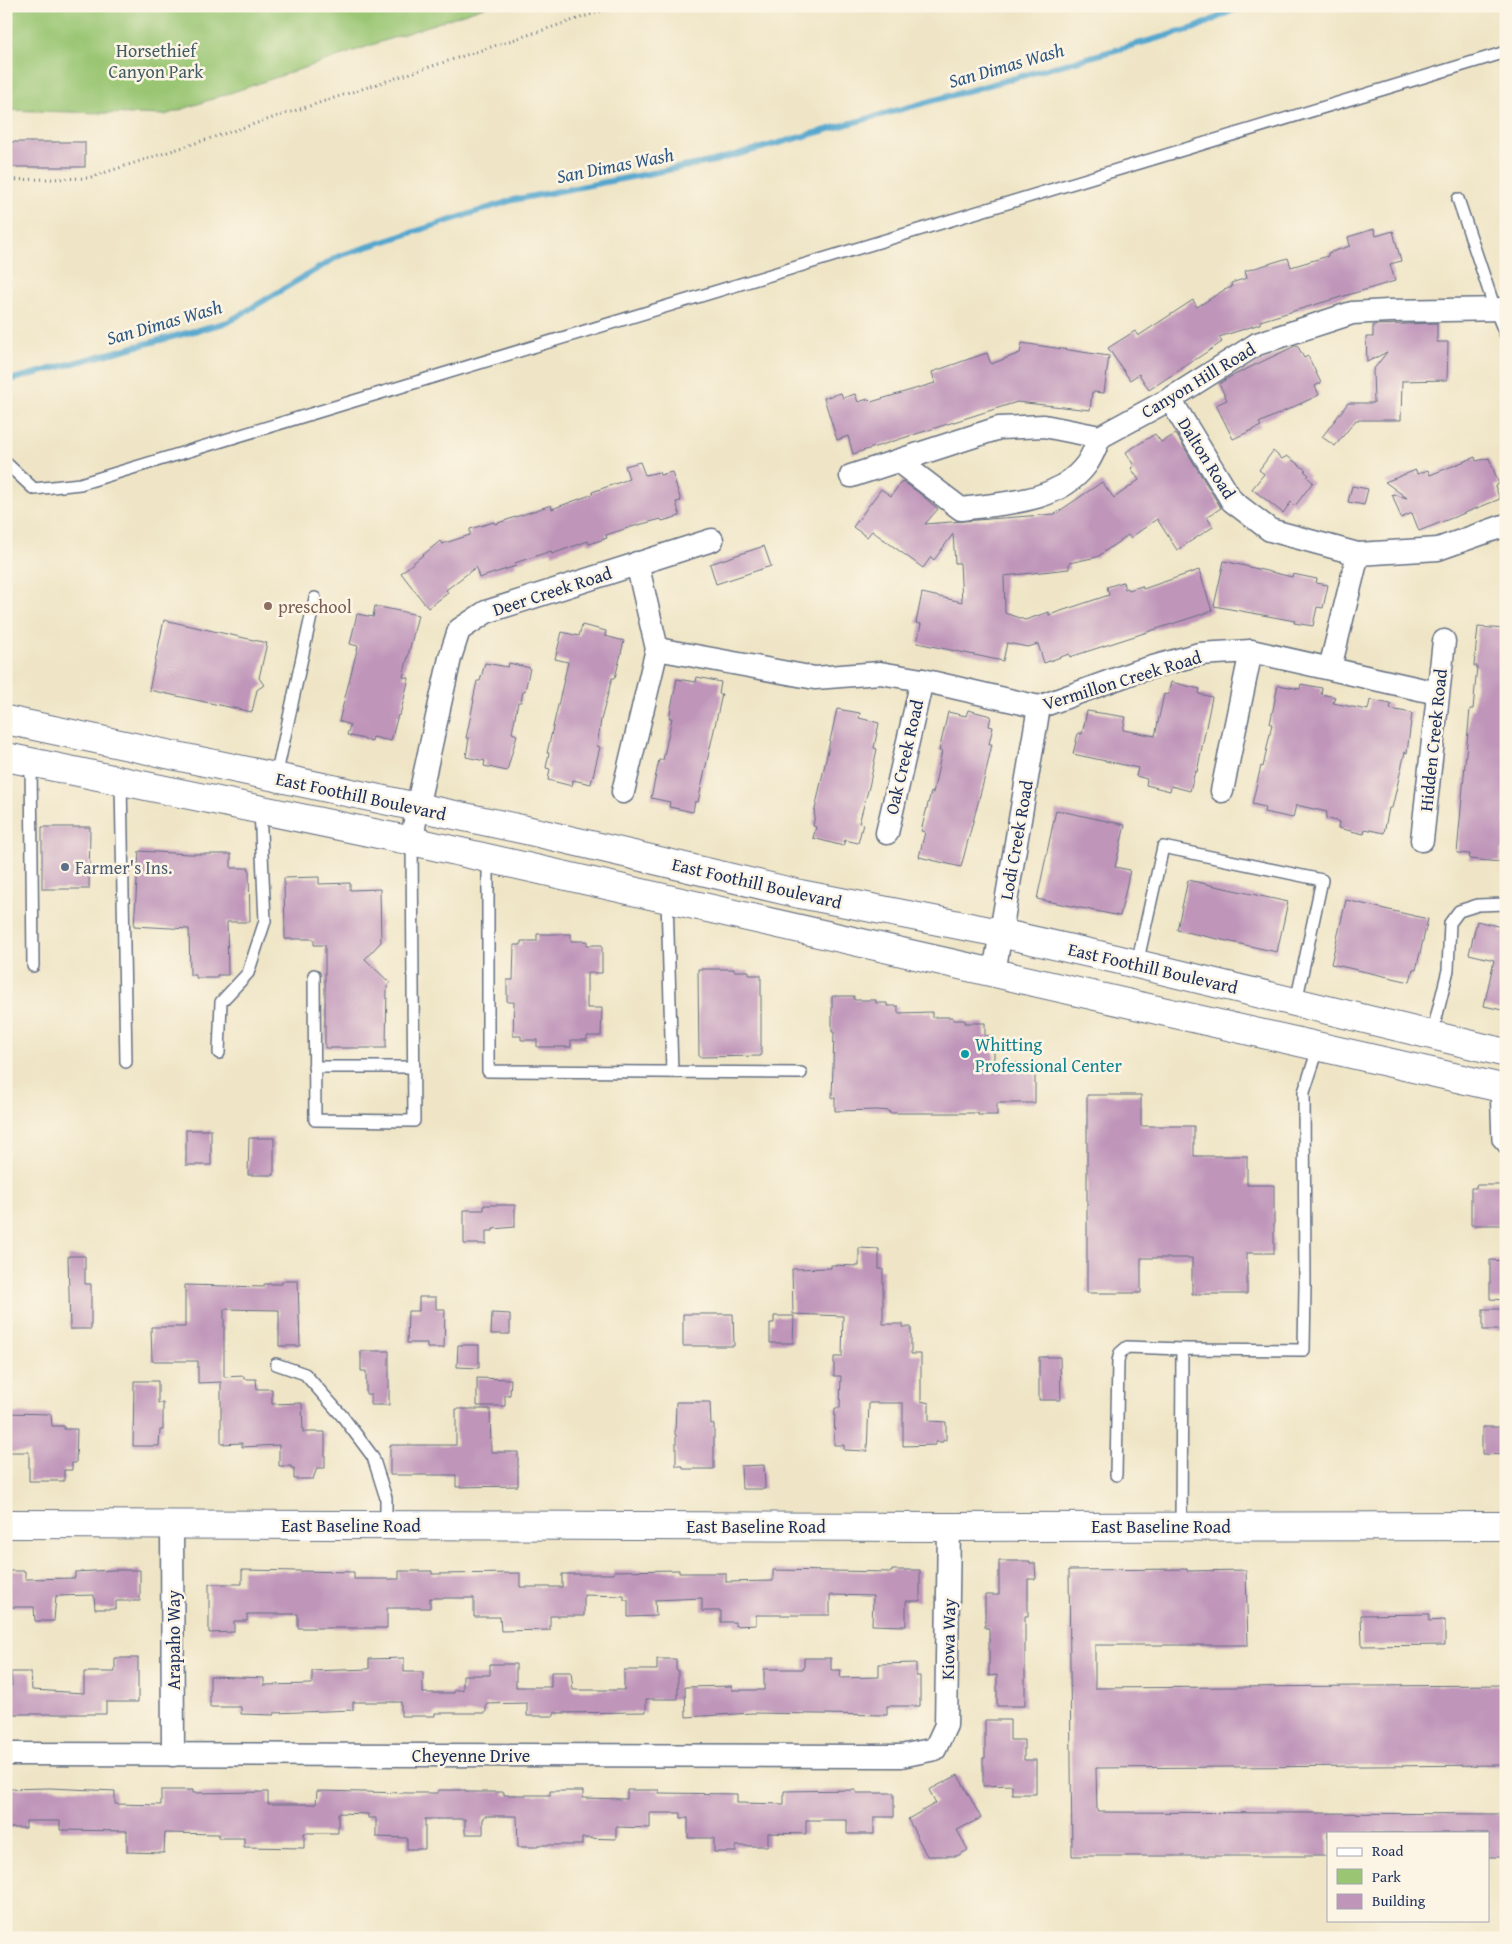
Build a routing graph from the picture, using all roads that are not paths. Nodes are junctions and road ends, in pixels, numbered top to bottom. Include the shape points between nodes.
1 (1506, 52) edge
2 (1458, 199) dead end
3 (1500, 309) edge
4 (1506, 336) edge
5 (1170, 399) junction
6 (1100, 437) junction
7 (898, 461) junction
8 (6, 463) edge
9 (851, 476) dead end
10 (1506, 525) edge
11 (712, 540) dead end
12 (1358, 554) junction
13 (637, 563) junction
14 (315, 598) dead end
15 (1444, 641) dead end
16 (657, 649) junction
17 (1251, 651) junction
18 (1330, 668) junction
19 (922, 680) junction
20 (1437, 693) junction
21 (1039, 707) junction
22 (6, 720) edge
23 (18, 759) edge
24 (276, 778) junction
25 (122, 781) junction
26 (1222, 791) dead end
27 (623, 792) dead end
28 (417, 808) junction
29 (260, 809) junction
30 (887, 833) dead end
31 (1422, 840) dead end
32 (412, 841) junction
33 (488, 859) junction
34 (667, 899) junction
35 (1506, 904) edge
36 (1000, 933) junction
37 (1137, 964) junction
38 (33, 966) dead end
39 (994, 973) junction
40 (314, 975) dead end
41 (1296, 1002) junction
42 (1432, 1035) junction
43 (1319, 1046) junction
44 (219, 1053) dead end
45 (1506, 1053) edge
46 (126, 1062) dead end
47 (314, 1067) junction
48 (414, 1067) junction
49 (672, 1072) junction
50 (801, 1073) dead end
51 (1501, 1088) edge
52 (1506, 1149) edge
53 (1182, 1349) junction
54 (276, 1364) dead end
55 (1116, 1474) dead end
56 (6, 1524) edge
57 (172, 1525) junction
58 (386, 1525) junction
59 (1181, 1526) junction
60 (1506, 1526) edge
61 (950, 1527) junction
62 (935, 1749) joint
63 (6, 1754) edge
64 (173, 1755) junction

1 - 8 lane via 80,484 34,489
2 - 3 lane via 1485,277
3 - 4 lane
3 - 5 street, Canyon Hill Road via 1352,314 1257,344
5 - 6 street, Canyon Hill Road
5 - 12 street, Dalton Road via 1232,502 1270,530
6 - 7 street via 1044,426 999,428
6 - 7 street via 1087,464 1067,484 1029,500 971,507 962,508
7 - 9 street
10 - 12 street, Dalton Road via 1438,549
11 - 13 street, Deer Creek Road
12 - 18 street
13 - 16 street
13 - 28 street, Deer Creek Road via 486,612 459,630
14 - 24 lane
15 - 20 street, Hidden Creek Road
16 - 19 street, Vermillon Creek Road via 815,678 880,673
16 - 27 street
17 - 18 street, Vermillon Creek Road
17 - 21 street, Vermillon Creek Road via 1199,654 1135,672
17 - 26 street
18 - 20 street, Vermillon Creek Road
19 - 21 street, Vermillon Creek Road
19 - 30 street, Oak Creek Road
20 - 31 street, Hidden Creek Road
21 - 36 street, Lodi Creek Road
22 - 24 main road, East Foothill Boulevard
23 - 25 main road, East Foothill Boulevard
23 - 38 lane
24 - 28 main road, East Foothill Boulevard
25 - 29 main road, East Foothill Boulevard
25 - 46 lane
28 - 32 street, Deer Creek Road
28 - 36 main road, East Foothill Boulevard via 800,894
29 - 32 main road, East Foothill Boulevard
29 - 44 lane via 265,921 248,973 221,1002
32 - 33 main road, East Foothill Boulevard
32 - 48 lane
33 - 34 main road, East Foothill Boulevard
33 - 49 lane via 488,1071
34 - 39 main road, East Foothill Boulevard
34 - 49 lane
35 - 42 lane via 1478,905 1459,911 1450,922 1448,970
36 - 37 main road, East Foothill Boulevard
36 - 39 street, Lodi Creek Road
37 - 41 main road, East Foothill Boulevard
37 - 41 lane via 1163,847 1322,880
39 - 43 main road, East Foothill Boulevard
40 - 47 lane
41 - 42 main road, East Foothill Boulevard
42 - 45 main road, East Foothill Boulevard
43 - 51 main road, East Foothill Boulevard
43 - 53 lane via 1304,1092 1304,1350
47 - 48 lane
47 - 48 lane via 315,1120 414,1121
49 - 50 lane
51 - 52 lane via 1498,1140
53 - 55 lane via 1127,1347 1120,1353
53 - 59 lane
54 - 58 lane via 305,1374 373,1457 386,1498
56 - 57 main road, East Baseline Road
57 - 58 main road, East Baseline Road
57 - 64 street, Arapaho Way
58 - 61 main road, East Baseline Road
59 - 60 main road, East Baseline Road
59 - 61 main road, East Baseline Road
61 - 62 street, Kiowa Way via 946,1725
62 - 64 street, Cheyenne Drive via 901,1756
63 - 64 street, Cheyenne Drive

